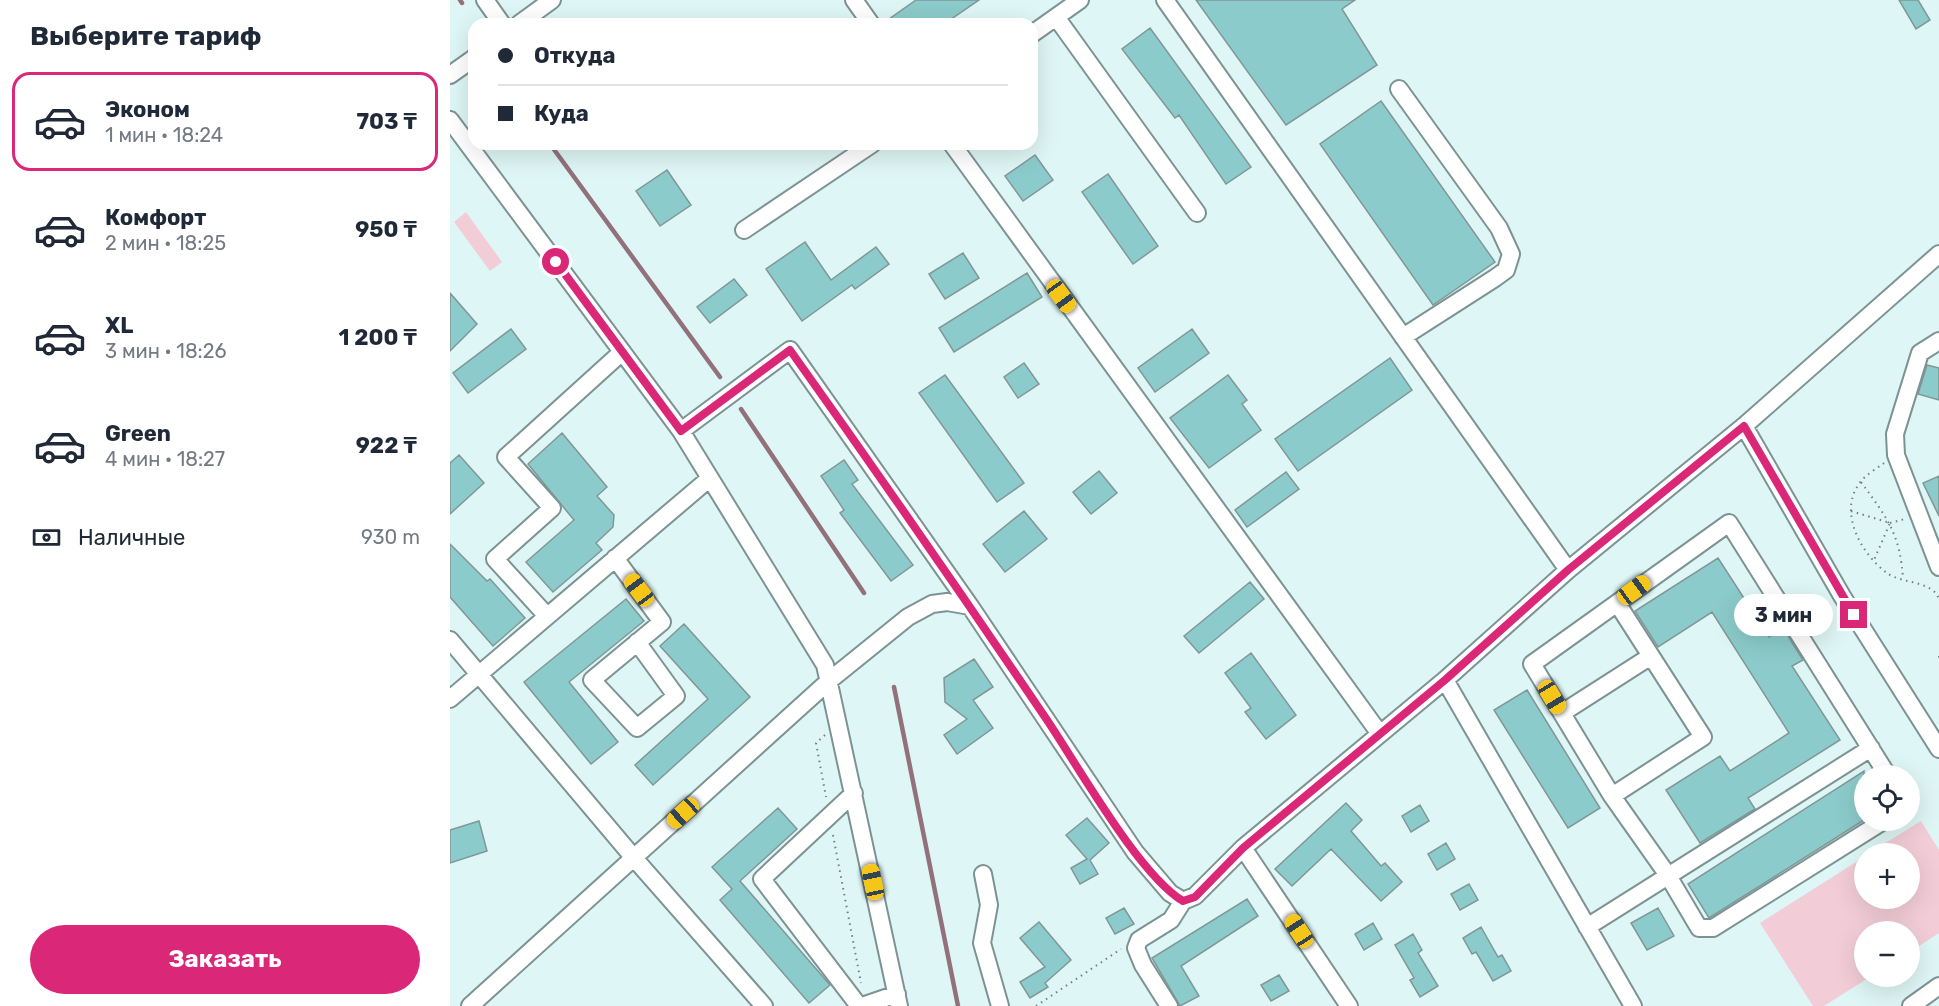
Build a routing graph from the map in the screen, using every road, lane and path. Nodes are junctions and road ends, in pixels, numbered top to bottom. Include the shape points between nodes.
1 (485, 0) edge
2 (552, 0) edge
3 (854, 0) edge
4 (1080, 0) edge
5 (1165, 0) edge
6 (1056, 17) junction
7 (498, 18) edge
8 (527, 18) edge
9 (867, 18) edge
10 (1038, 30) edge
11 (468, 62) edge
12 (450, 75) edge
13 (1399, 89) dead end
14 (450, 120) edge
15 (468, 144) edge
16 (472, 150) edge
17 (863, 150) edge
18 (956, 150) edge
19 (1197, 213) dead end
20 (744, 230) dead end
21 (1939, 254) edge
22 (1403, 337) junction
23 (1939, 341) edge
24 (622, 352) junction
25 (1744, 426) junction
26 (681, 431) junction
27 (1896, 455) junction
28 (710, 478) junction
29 (1861, 482) junction
30 (1851, 511) junction
31 (1890, 523) junction
32 (615, 558) junction
33 (1874, 560) junction
34 (1939, 567) edge
35 (1568, 570) junction
36 (1903, 580) junction
37 (1939, 599) edge
38 (1617, 603) junction
39 (970, 606) junction
40 (547, 616) junction
41 (450, 640) edge
42 (637, 642) junction
43 (1651, 656) junction
44 (1939, 656) edge
45 (1939, 661) edge
46 (480, 674) junction
47 (830, 680) junction
48 (1445, 680) junction
49 (450, 699) edge
50 (1562, 713) junction
51 (840, 723) junction
52 (1380, 734) junction
53 (1871, 748) junction
54 (1939, 749) edge
55 (1881, 765) edge
56 (854, 793) junction
57 (1612, 796) junction
58 (830, 816) junction
59 (1868, 831) edge
60 (1243, 848) junction
61 (634, 858) junction
62 (983, 874) dead end
63 (1666, 874) junction
64 (1183, 901) junction
65 (1587, 927) junction
66 (1136, 948) junction
67 (1939, 986) edge
68 (898, 1000) edge
69 (862, 1005) edge
70 (470, 1006) edge
71 (764, 1006) edge
72 (1000, 1006) edge
73 (1036, 1006) edge
74 (1170, 1006) edge
75 (1349, 1006) edge
76 (1633, 1006) edge
77 (1911, 1006) edge

1 - 7 street
2 - 8 street
3 - 9 street
4 - 6 street
5 - 22 street
6 - 10 street
6 - 19 street
11 - 12 street
13 - 22 street via 1499,228 1511,254 1506,270
14 - 15 street
16 - 24 street
17 - 20 street
18 - 52 street
21 - 25 street
22 - 35 street
23 - 27 street via 1920,353 1895,434
24 - 26 street
24 - 40 street via 506,457 552,508 495,559
25 - 35 street
25 - 54 street via 1842,596
26 - 28 street
26 - 39 street via 790,350
27 - 29 path
27 - 34 street
28 - 32 street
28 - 47 street via 825,665
29 - 30 path
29 - 31 path
30 - 31 path
30 - 33 path via 1854,532
31 - 33 path
31 - 36 path via 1901,551
32 - 40 street
32 - 42 street via 662,622
33 - 36 path via 1887,574
35 - 48 street
36 - 37 path via 1922,585
38 - 43 street
38 - 50 street via 1532,664
38 - 53 street via 1729,523
39 - 47 street via 932,604 908,617
39 - 64 street via 1136,852 1170,893
40 - 46 street
41 - 46 street
42 - 42 street via 592,680 637,728 676,696
43 - 50 street
43 - 57 street via 1703,737
44 - 45 path
46 - 49 street
46 - 61 street
47 - 51 street
47 - 61 street
48 - 52 street
48 - 65 street
50 - 57 street
51 - 56 street
51 - 58 path via 816,743
52 - 60 street
53 - 55 street
53 - 63 street
56 - 58 street
56 - 68 street
57 - 63 street
58 - 69 path
58 - 69 street via 762,879
59 - 63 street via 1713,928 1700,928
60 - 64 street via 1195,897
60 - 75 street
61 - 70 street
61 - 71 street
62 - 72 street via 989,905 982,943
63 - 65 street
64 - 66 street via 1171,920 1139,940
65 - 76 street
66 - 73 path via 1120,950
66 - 74 street
67 - 77 street
68 - 69 street

